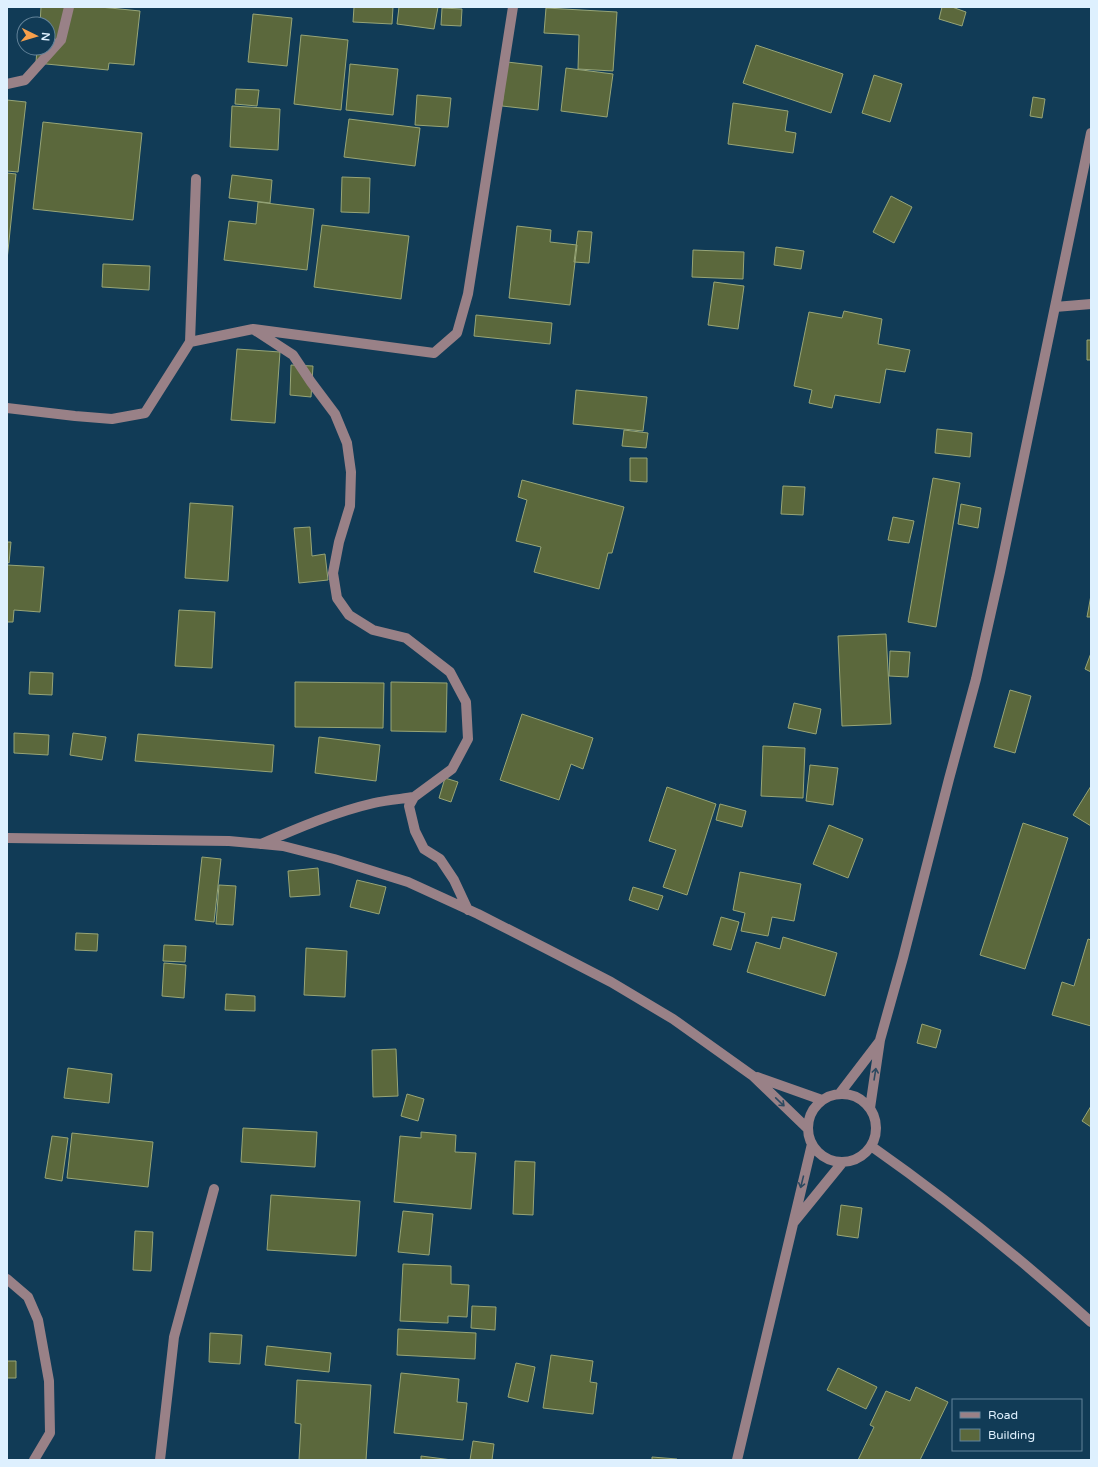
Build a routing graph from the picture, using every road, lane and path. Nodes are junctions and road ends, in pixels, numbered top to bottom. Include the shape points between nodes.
1 (69, 7) edge
2 (514, 7) edge
3 (7, 84) edge
4 (1091, 133) edge
5 (196, 179) dead end
6 (1091, 304) edge
7 (1055, 307) junction
8 (252, 329) junction
9 (190, 342) junction
10 (7, 408) edge
11 (414, 797) junction
12 (7, 838) edge
13 (260, 844) junction
14 (468, 910) junction
15 (880, 1040) junction
16 (753, 1076) junction
17 (840, 1093) junction
18 (822, 1100) junction
19 (870, 1108) junction
20 (808, 1129) junction
21 (812, 1144) junction
22 (871, 1146) junction
23 (842, 1163) junction
24 (214, 1189) dead end
25 (792, 1225) junction
26 (7, 1279) edge
27 (1091, 1322) edge
28 (34, 1460) edge
29 (160, 1460) edge
30 (736, 1460) edge

1 - 3 street via 61,40 25,80
2 - 8 street via 468,294 457,333 434,353
4 - 7 street
5 - 9 street
6 - 7 street
7 - 15 street via 976,679
8 - 9 street
8 - 11 street via 293,355 335,414 347,443 351,472 350,506 333,573 337,598 349,615 373,630 406,638 450,672 466,702 468,739 452,769
9 - 10 street via 145,413 112,419
11 - 13 street via 374,803 306,824
11 - 14 street via 409,806 415,831 424,849 440,859 454,880
12 - 13 street via 229,841
13 - 14 street via 282,846 326,857 408,882
14 - 16 street via 611,982 673,1019
15 - 17 street
19 -> 15 street
16 - 18 street
16 -> 20 street
17 - 18 street
17 - 19 street via 857,1097
18 - 20 street via 809,1118
19 - 22 street via 875,1120 876,1134
20 - 21 street
21 - 23 street via 820,1154
21 -> 25 street
22 - 23 street via 858,1158
22 - 27 street via 970,1220 1055,1289
23 - 25 street
24 - 29 street via 174,1337
25 - 30 street
26 - 28 street via 28,1297 38,1320 49,1381 50,1433

